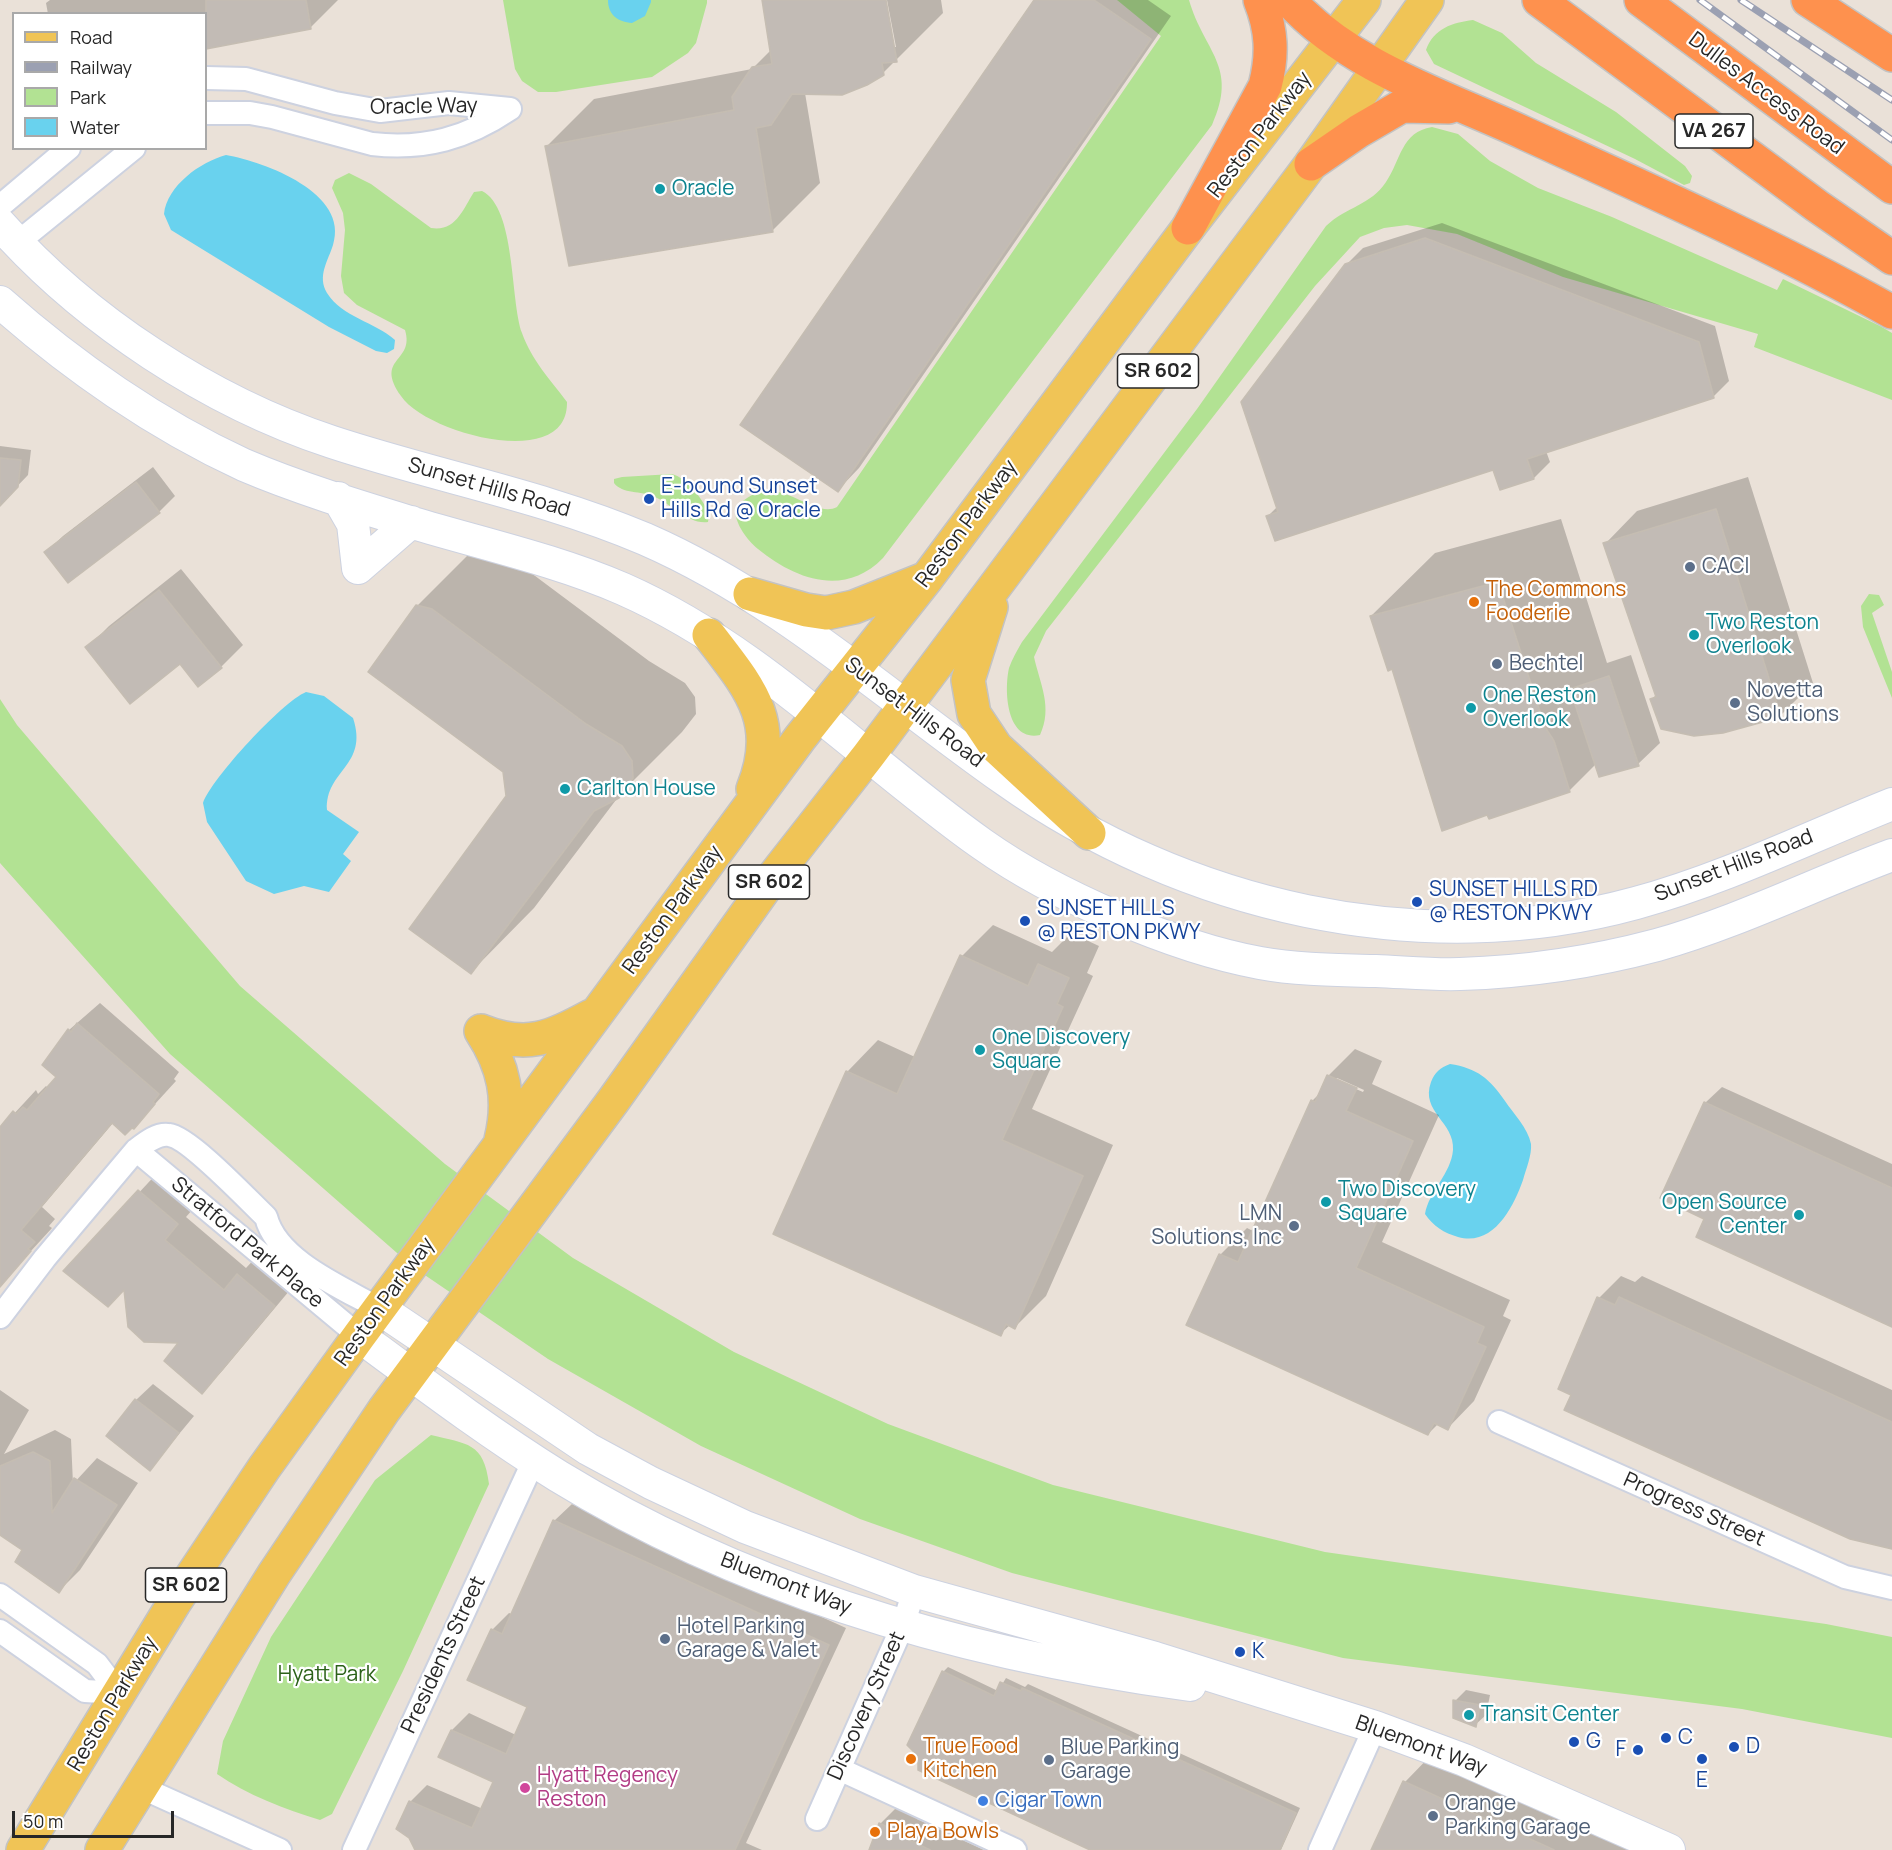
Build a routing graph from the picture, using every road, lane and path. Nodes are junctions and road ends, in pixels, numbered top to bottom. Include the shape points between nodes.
1 (1260, 0) edge
2 (1289, 0) edge
3 (1364, 0) edge
4 (1427, 0) edge
5 (1539, 0) edge
6 (1641, 0) edge
7 (1808, 0) edge
8 (1335, 40) junction
9 (1892, 55) edge
10 (1378, 66) junction
11 (207, 78) edge
12 (1475, 110) junction
13 (207, 113) edge
14 (67, 150) edge
15 (131, 150) edge
16 (1311, 164) junction
17 (1892, 187) edge
18 (0, 206) edge
19 (1188, 228) junction
20 (6, 238) edge
21 (1892, 258) edge
22 (0, 302) edge
23 (1892, 312) edge
24 (338, 498) junction
25 (411, 522) junction
26 (1001, 577) junction
27 (927, 578) junction
28 (750, 594) junction
29 (708, 635) junction
30 (855, 669) junction
31 (904, 707) junction
32 (818, 714) junction
33 (868, 756) junction
34 (1892, 804) edge
35 (741, 817) junction
36 (1089, 833) junction
37 (1892, 855) edge
38 (598, 1012) junction
39 (136, 1150) junction
40 (494, 1153) junction
41 (380, 1309) junction
42 (0, 1317) edge
43 (359, 1335) junction
44 (433, 1344) junction
45 (411, 1374) junction
46 (1499, 1422) dead end
47 (534, 1460) junction
48 (1892, 1588) edge
49 (914, 1591) junction
50 (0, 1595) edge
51 (903, 1625) junction
52 (0, 1631) edge
53 (119, 1693) junction
54 (1268, 1695) junction
55 (1375, 1727) junction
56 (839, 1769) junction
57 (140, 1786) junction
58 (817, 1819) dead end
59 (23, 1850) edge
60 (102, 1850) edge
61 (280, 1850) edge
62 (354, 1850) edge
63 (1015, 1850) edge
64 (1320, 1850) edge
65 (1669, 1850) edge

1 - 19 highway via 1272,38 1265,86
2 - 8 highway
3 - 8 main road, Reston Parkway / SR 602
4 - 10 main road, SR 602
5 - 21 highway, VA 267
6 - 17 highway, Dulles Access Road
7 - 9 highway
8 - 10 highway
8 - 19 main road, Reston Parkway / SR 602
10 - 12 highway
10 - 16 main road, SR 602
11 - 13 street, Oracle Way via 246,79 380,111 449,103 510,109 483,128 458,138 392,146 250,113
12 - 16 highway via 1402,106
12 - 23 highway via 1749,236
14 - 18 street
15 - 20 street
16 - 26 main road, SR 602
19 - 27 main road, Reston Parkway / SR 602
20 - 28 main road, Sunset Hills Road via 114,326 192,378 246,408 333,443 605,523 686,559
22 - 24 main road via 98,378 191,438 250,467
24 - 25 main road
24 - 25 main road via 353,524 358,568
25 - 29 main road via 618,587 670,611
26 - 31 main road, SR 602
26 - 36 main road via 968,680 974,714 996,747
27 - 28 main road via 854,607 826,613
27 - 30 main road, Reston Parkway / SR 602
28 - 30 main road, Sunset Hills Road
29 - 32 main road
29 - 35 main road via 758,704 766,738 758,777
30 - 31 main road, Sunset Hills Road
30 - 32 main road, Reston Parkway / SR 602
31 - 33 main road, SR 602
31 - 36 main road, Sunset Hills Road via 1036,802
32 - 33 main road
32 - 35 main road, Reston Parkway / SR 602
33 - 37 main road via 987,848 1074,897 1162,933 1231,955 1262,963 1322,969 1458,974 1592,958 1704,930
33 - 44 main road, SR 602 via 767,885
34 - 36 main road, Sunset Hills Road via 1672,893 1591,914 1499,927 1405,927 1274,903 1194,879
35 - 38 main road, Reston Parkway / SR 602
38 - 40 main road, Reston Parkway / SR 602
38 - 40 main road via 546,1039 516,1041 481,1031 493,1049 507,1091 507,1115
39 - 41 street, Stratford Park Place via 153,1138 170,1134 187,1142 266,1217 269,1231 278,1243 311,1270
39 - 42 street, Stratford Park Place
39 - 43 street, Stratford Park Place
40 - 41 main road, Reston Parkway / SR 602
41 - 43 main road, Reston Parkway / SR 602
41 - 44 main road, Bluemont Way
43 - 45 main road, Bluemont Way
43 - 53 main road, Reston Parkway / SR 602 via 251,1487
44 - 45 main road, SR 602
44 - 49 main road, Bluemont Way via 588,1449 651,1483 744,1527
45 - 47 main road, Bluemont Way
45 - 57 main road, SR 602 via 274,1574
46 - 48 street, Progress Street via 1845,1577
47 - 51 main road, Bluemont Way via 615,1508 736,1568
47 - 62 street, Presidents Street
49 - 51 street, Discovery Street
49 - 54 main road, Bluemont Way via 1155,1658
50 - 53 street via 97,1664
51 - 54 main road, Bluemont Way via 942,1637 1147,1679
51 - 56 street, Discovery Street
52 - 53 street via 85,1691
53 - 59 main road, Reston Parkway / SR 602
54 - 55 main road, Bluemont Way
55 - 64 street
55 - 65 main road, Bluemont Way via 1464,1760
56 - 58 street, Discovery Street
56 - 63 street
57 - 60 main road, SR 602
57 - 61 street

